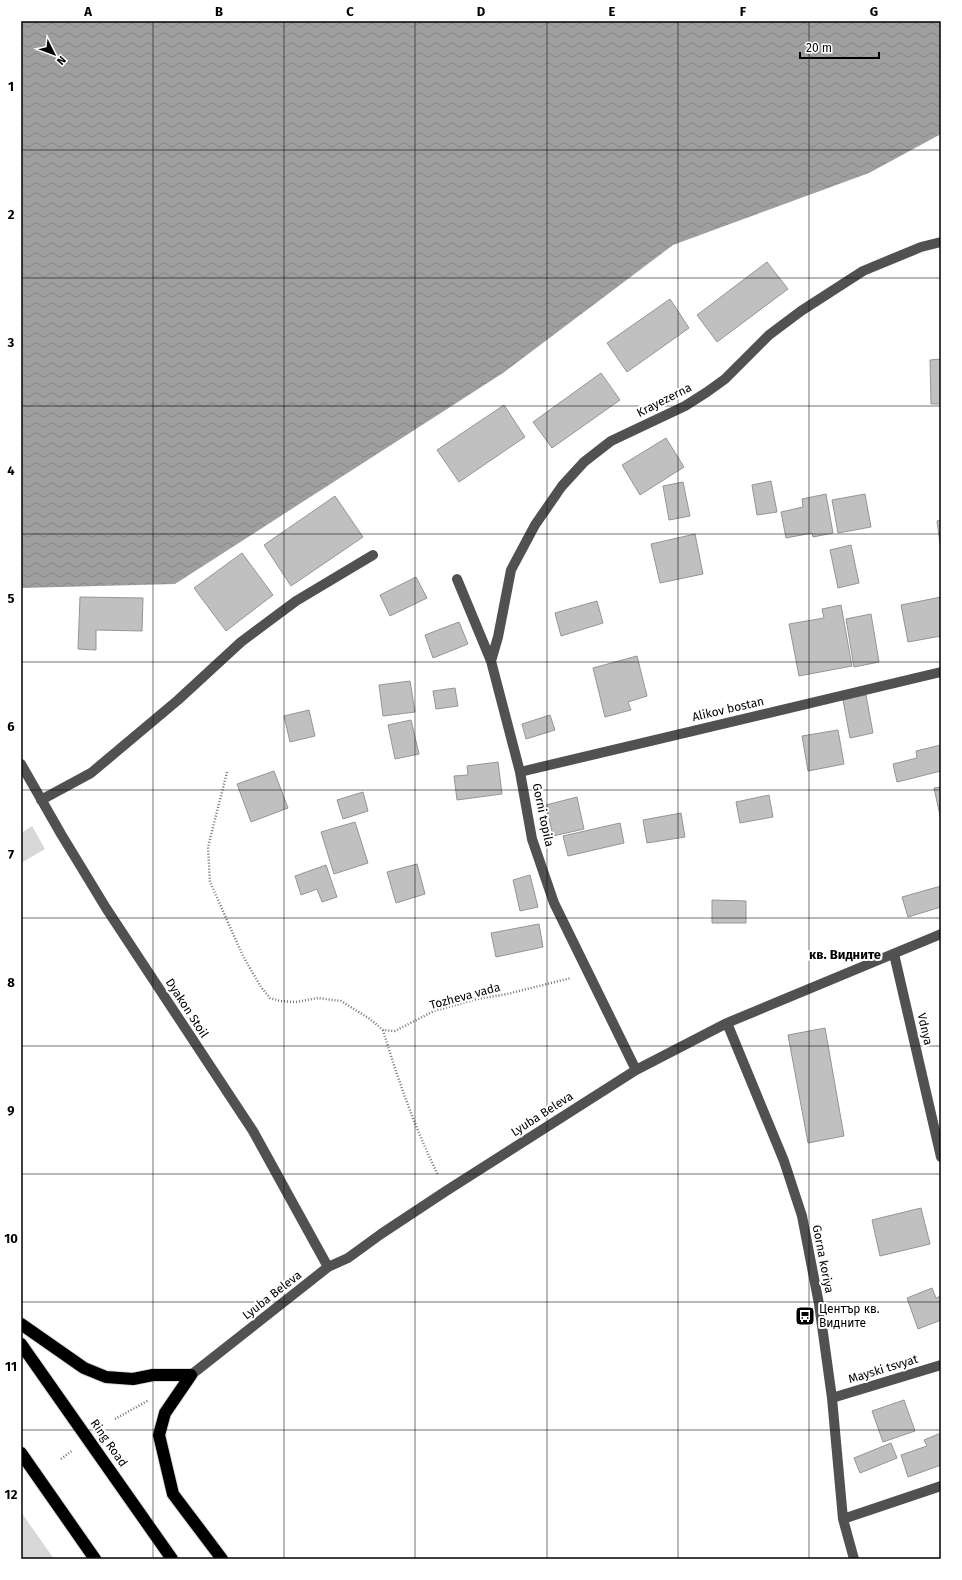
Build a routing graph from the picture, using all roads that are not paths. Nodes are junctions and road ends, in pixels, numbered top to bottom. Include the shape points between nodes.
1 (941, 242) edge
2 (373, 555) dead end
3 (457, 579) dead end
4 (491, 661) junction
5 (941, 672) edge
6 (21, 764) edge
7 (520, 772) junction
8 (41, 800) junction
9 (941, 934) edge
10 (894, 954) junction
11 (727, 1023) junction
12 (636, 1070) junction
13 (941, 1157) edge
14 (328, 1268) junction
15 (21, 1324) edge
16 (21, 1344) edge
17 (941, 1364) edge
18 (191, 1375) junction
19 (832, 1398) junction
20 (21, 1453) edge
21 (941, 1486) edge
22 (843, 1519) junction
23 (95, 1559) edge
24 (172, 1559) edge
25 (222, 1559) edge
26 (854, 1559) edge

1 - 4 street, Krayezerna via 921,247 863,271 769,335 725,378 701,396 611,441 584,462 562,486 535,525 511,570
2 - 8 street via 296,602 241,642 178,700 91,773
3 - 4 street, Gorni topila
4 - 7 street, Gorni topila
5 - 7 street, Alikov bostan
6 - 8 street, Dyakon Stoil
7 - 12 street, Gorni topila via 532,839 554,903
8 - 14 street, Dyakon Stoil via 106,908 253,1131
9 - 10 street, Lyuba Beleva
10 - 11 street, Lyuba Beleva
10 - 13 street, Vdnya
11 - 12 street, Lyuba Beleva
11 - 19 street, Gorna koriya via 784,1161 802,1216 819,1304
12 - 14 street, Lyuba Beleva via 446,1191 348,1258
14 - 18 street, Lyuba Beleva
15 - 18 highway via 84,1368 106,1377 133,1379 153,1375
16 - 24 highway, Ring Road
17 - 19 street, Mayski tsvyat
18 - 25 highway via 166,1413 159,1435 173,1494
19 - 22 street, Gorna koriya
20 - 23 highway
21 - 22 street
22 - 26 street, Gorna koriya

